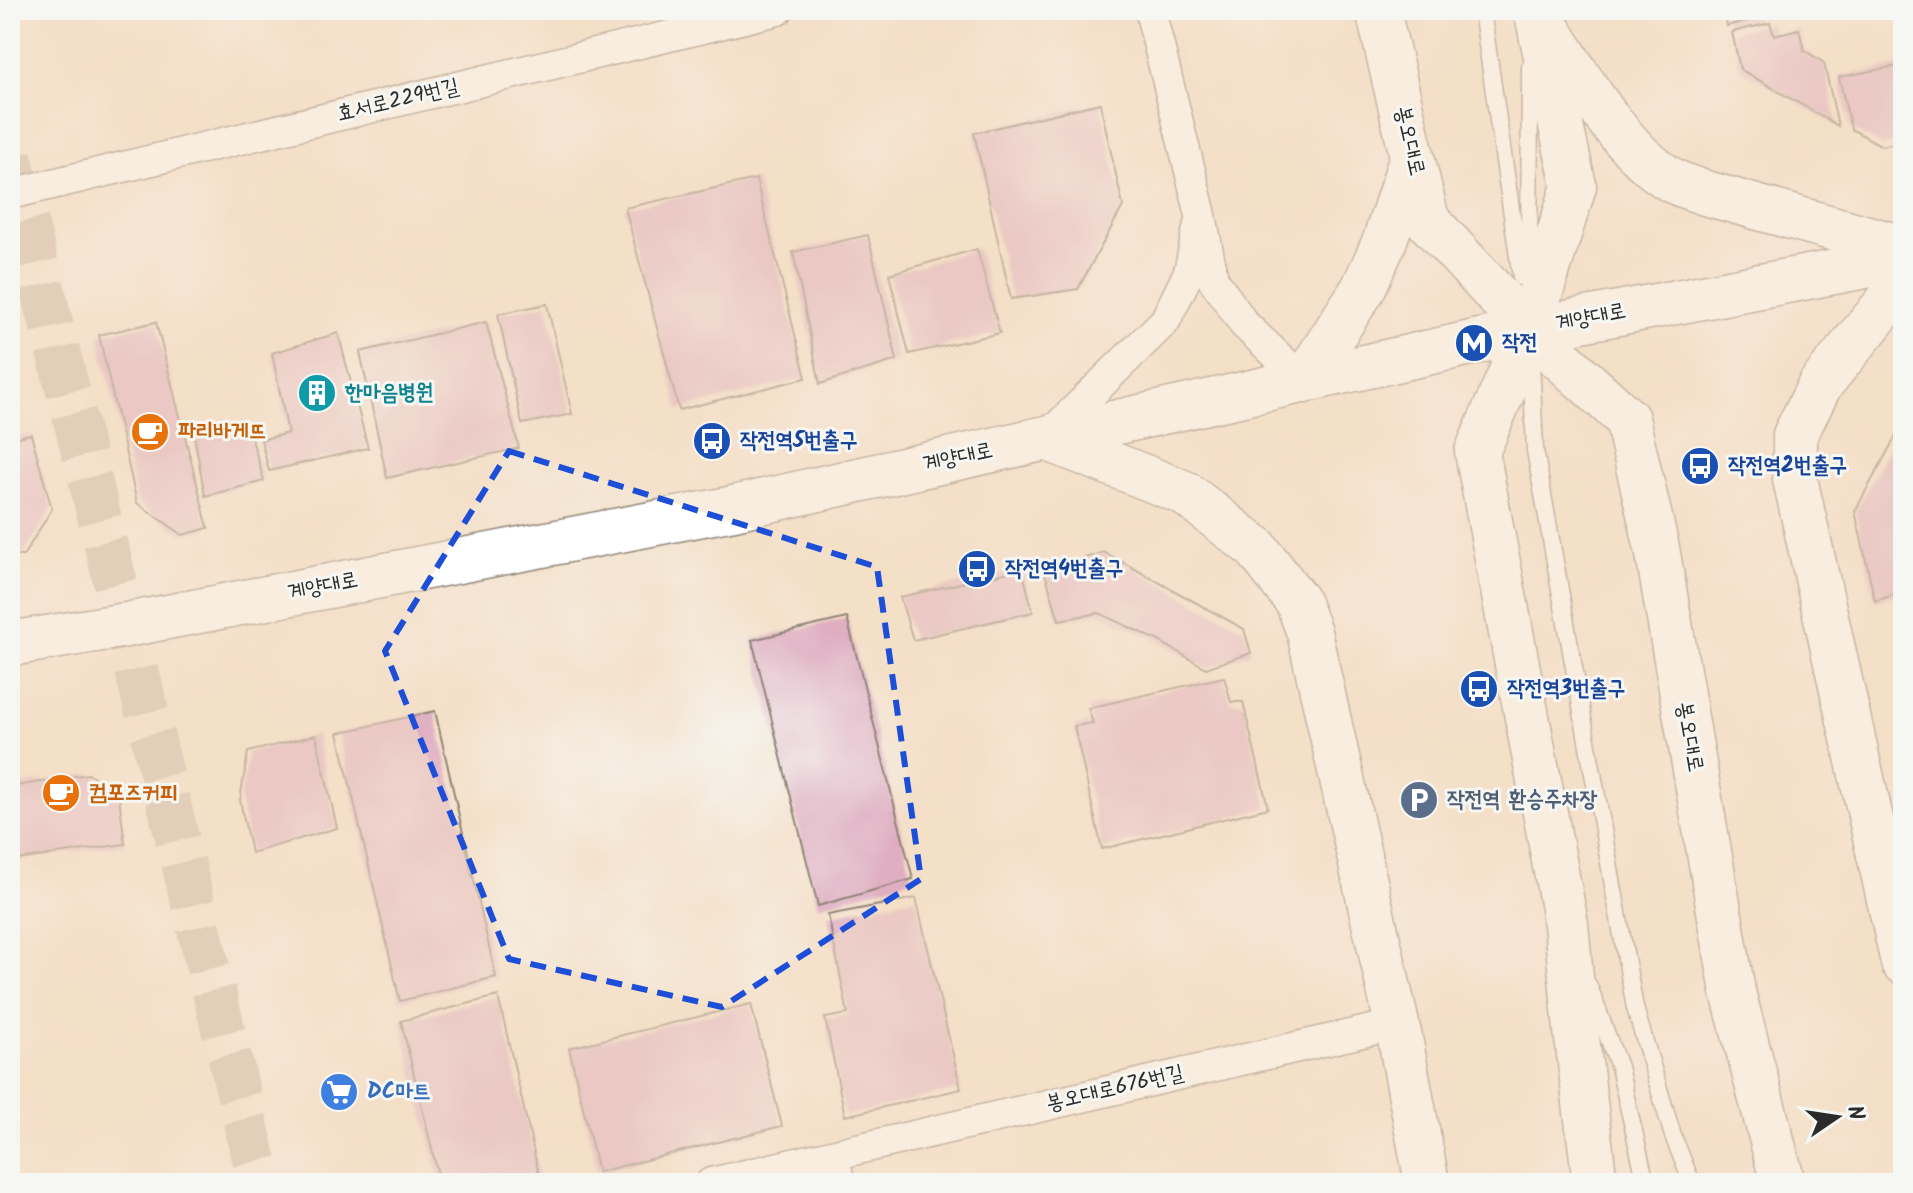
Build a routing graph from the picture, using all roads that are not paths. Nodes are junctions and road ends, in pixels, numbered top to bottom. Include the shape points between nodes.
1 (778, 10) edge
2 (1150, 10) edge
3 (1378, 10) edge
4 (1482, 10) edge
5 (1530, 10) edge
6 (1536, 10) edge
7 (1412, 157) junction
8 (19, 192) dead end
9 (1201, 215) junction
10 (1903, 248) edge
11 (1903, 259) edge
12 (1903, 283) edge
13 (1529, 330) junction
14 (1304, 381) junction
15 (1046, 438) junction
16 (10, 644) edge
17 (1566, 924) junction
18 (1903, 962) edge
19 (1397, 1024) junction
20 (837, 1169) edge
21 (711, 1183) edge
22 (1427, 1183) edge
23 (1595, 1183) edge
24 (1646, 1183) edge
25 (1692, 1183) edge
26 (1783, 1183) edge

1 - 8 street, 효서로229번길
2 - 9 street
3 - 7 main road, 봉오대로
4 - 13 lane
5 - 13 lane
6 - 10 main road via 1596,103 1672,180
6 - 13 main road via 1574,186
7 - 13 main road, 봉오대로 via 1427,220
7 - 14 main road via 1363,289
9 - 14 street via 1213,279 1244,324
9 - 15 street via 1189,272 1165,321
11 - 13 main road, 계양대로
12 - 18 main road via 1820,385 1795,435 1795,479
13 - 14 main road, 계양대로
13 - 17 main road via 1477,452
13 - 25 lane via 1535,450 1635,1008
13 - 26 main road, 봉오대로 via 1627,419 1657,548 1733,992
14 - 15 main road, 계양대로
15 - 16 main road, 계양대로 via 729,509
15 - 19 main road via 1185,493 1256,548 1297,601 1309,632
17 - 23 main road
17 - 24 lane via 1619,1067
19 - 20 street, 봉오대로676번길
19 - 22 main road
20 - 21 street, 봉오대로676번길

